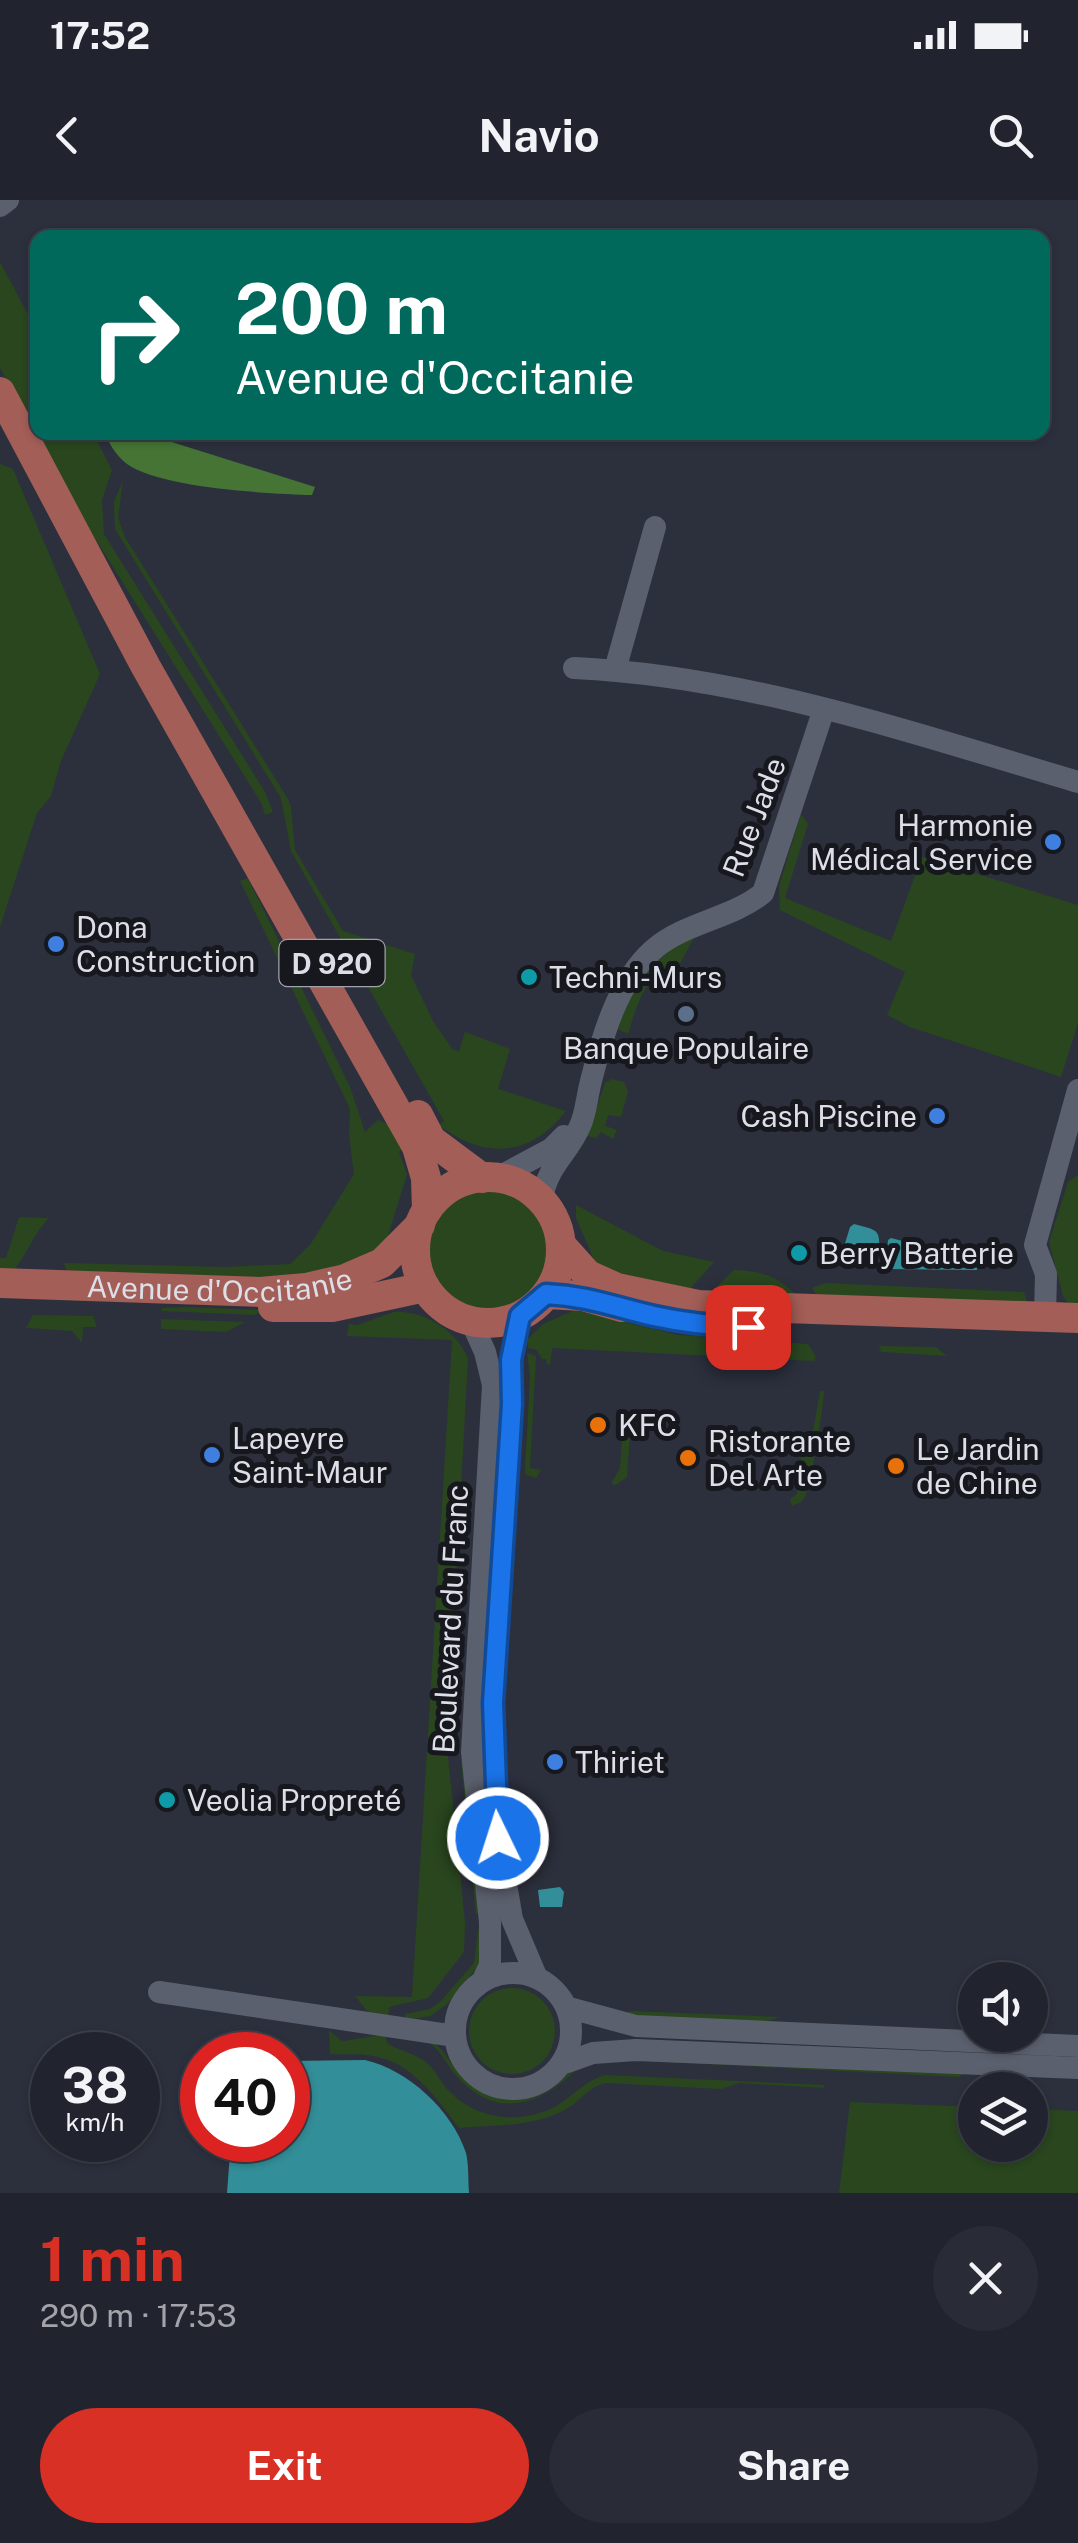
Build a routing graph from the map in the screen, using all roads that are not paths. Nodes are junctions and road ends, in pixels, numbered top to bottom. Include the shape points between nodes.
1 (8, 200) edge
2 (0, 206) edge
3 (0, 392) edge
4 (655, 527) dead end
5 (132, 634) junction
6 (574, 668) dead end
7 (615, 670) junction
8 (824, 708) junction
9 (1078, 782) edge
10 (1078, 1090) edge
11 (584, 1109) junction
12 (490, 1178) junction
13 (541, 1201) junction
14 (423, 1217) junction
15 (560, 1244) junction
16 (0, 1283) edge
17 (425, 1287) junction
18 (546, 1294) junction
19 (0, 1296) edge
20 (520, 1316) junction
21 (1045, 1317) junction
22 (1078, 1318) edge
23 (470, 1321) junction
24 (1078, 1339) edge
25 (537, 1978) junction
26 (482, 1982) junction
27 (159, 1992) dead end
28 (566, 2007) junction
29 (455, 2036) junction
30 (1078, 2046) edge
31 (562, 2064) junction
32 (1078, 2068) edge

1 - 2 street
3 - 5 main road, D 920
4 - 7 street
5 - 12 main road, D 920 via 250,822 431,1140
5 - 14 main road, D 920 via 417,1147 426,1178
6 - 7 street
7 - 8 street
8 - 9 street
8 - 11 street, Rue Jade via 763,893 688,927 639,964 620,995
10 - 21 street via 1034,1245 1046,1274
11 - 12 street, Rue Jade via 551,1148
11 - 13 street, Rue Jade
12 - 13 main road via 522,1186
12 - 14 main road via 451,1187
13 - 15 main road
14 - 16 main road, Avenue d'Occitanie via 382,1263 306,1288
14 - 17 main road via 416,1259
15 - 18 main road via 558,1270
15 - 21 main road via 588,1275 698,1305
17 - 19 main road, Avenue d'Occitanie via 312,1309
17 - 23 main road via 442,1307
18 - 20 main road
18 - 24 main road via 714,1326
20 - 23 main road
20 - 25 street, Boulevard du Franc via 511,1360 494,1780 512,1919
21 - 22 main road
23 - 26 street, Boulevard du Franc via 493,1385 472,1752 490,1922 490,1965
25 - 26 street via 509,1973
25 - 28 street
26 - 29 street via 466,1996
27 - 29 street
28 - 30 street via 636,2026
28 - 31 street via 570,2046
29 - 31 street via 466,2064 488,2085 529,2088
31 - 32 street via 636,2050

